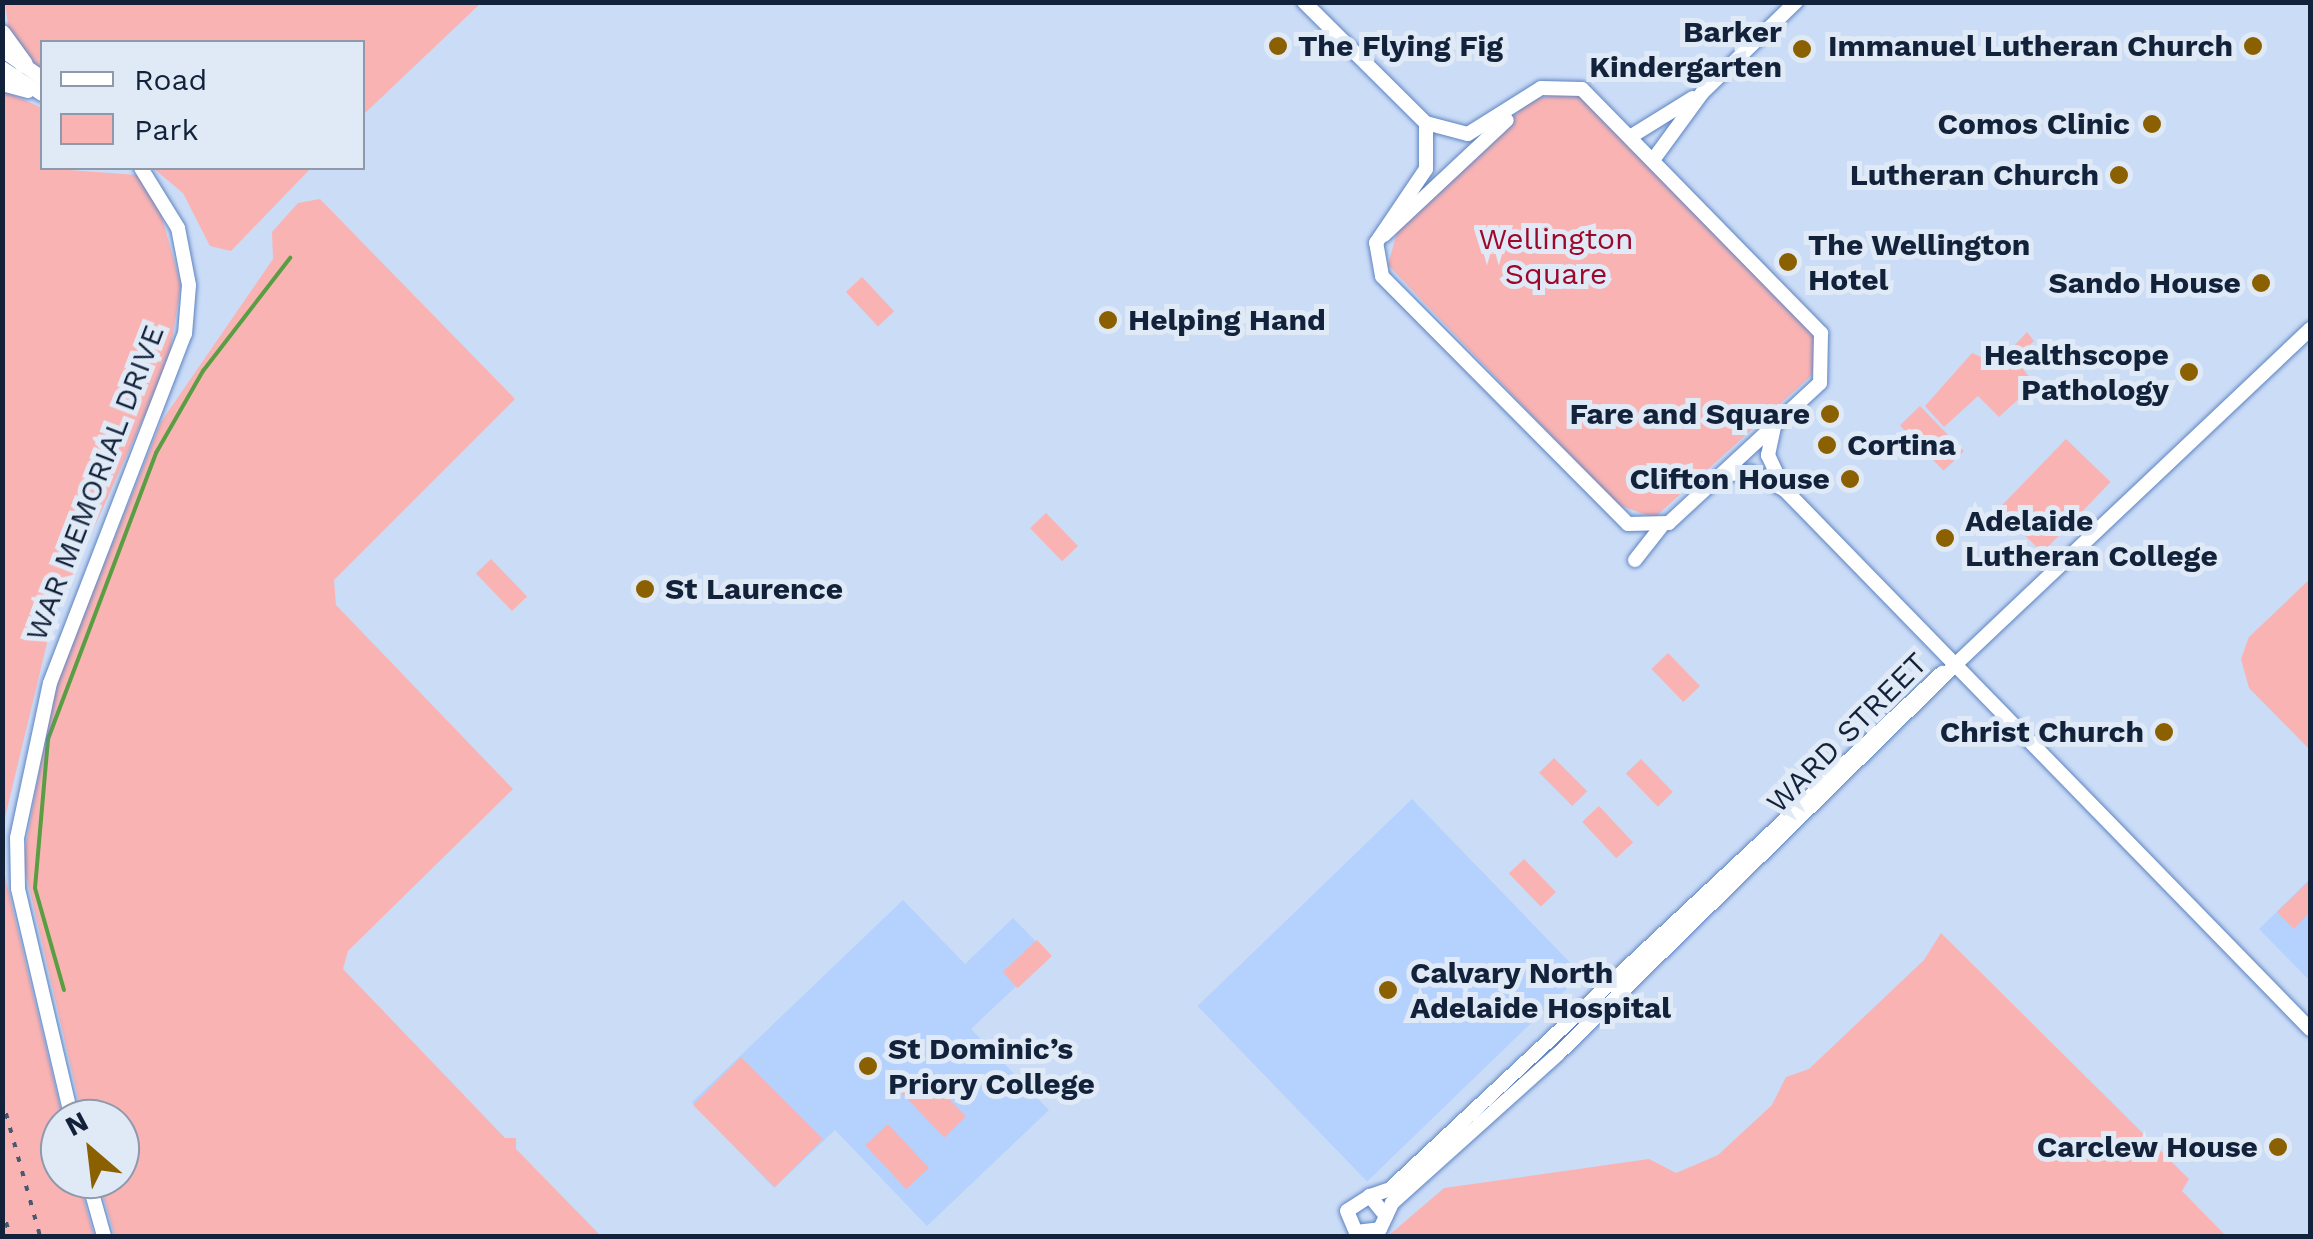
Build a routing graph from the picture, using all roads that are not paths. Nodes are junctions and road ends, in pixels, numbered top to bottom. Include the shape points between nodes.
1 (1304, 2) edge
2 (1796, 2) edge
3 (2, 34) edge
4 (2, 50) edge
5 (24, 64) junction
6 (2, 68) edge
7 (40, 76) edge
8 (2, 84) edge
9 (1702, 93) junction
10 (40, 94) edge
11 (40, 94) edge
12 (1520, 108) junction
13 (1426, 123) junction
14 (1630, 137) junction
15 (1653, 160) junction
16 (142, 170) edge
17 (1376, 243) junction
18 (2310, 328) edge
19 (1774, 426) junction
20 (1721, 475) junction
21 (1784, 490) junction
22 (1661, 527) junction
23 (1636, 528) junction
24 (1954, 665) junction
25 (2310, 1029) edge
26 (67, 1099) edge
27 (1370, 1196) junction
28 (94, 1199) edge
29 (1386, 1216) junction
30 (104, 1236) edge

1 - 13 street
2 - 9 street
3 - 5 highway
4 - 5 street
5 - 7 street
6 - 10 street
8 - 11 street
9 - 14 street
9 - 15 street
12 - 13 street via 1468,134
12 - 14 street via 1541,88 1582,89
12 - 17 street
13 - 17 street via 1426,169
14 - 15 street
15 - 19 street via 1821,334 1820,383
16 - 26 street, WAR MEMORIAL DRIVE via 178,228 189,285 185,334 50,682 17,838 18,888
17 - 23 street via 1382,276
18 - 24 street, WARD STREET
19 - 20 street
19 - 21 street via 1768,455
20 - 21 street via 1750,472
20 - 22 street
21 - 24 street
22 - 23 street
22 - 23 street via 1635,560
24 - 25 street
24 - 27 street, WARD STREET via 1893,710 1390,1189
24 - 29 street, WARD STREET
27 - 29 street
27 - 29 street via 1349,1206 1352,1228 1374,1233
28 - 30 street

